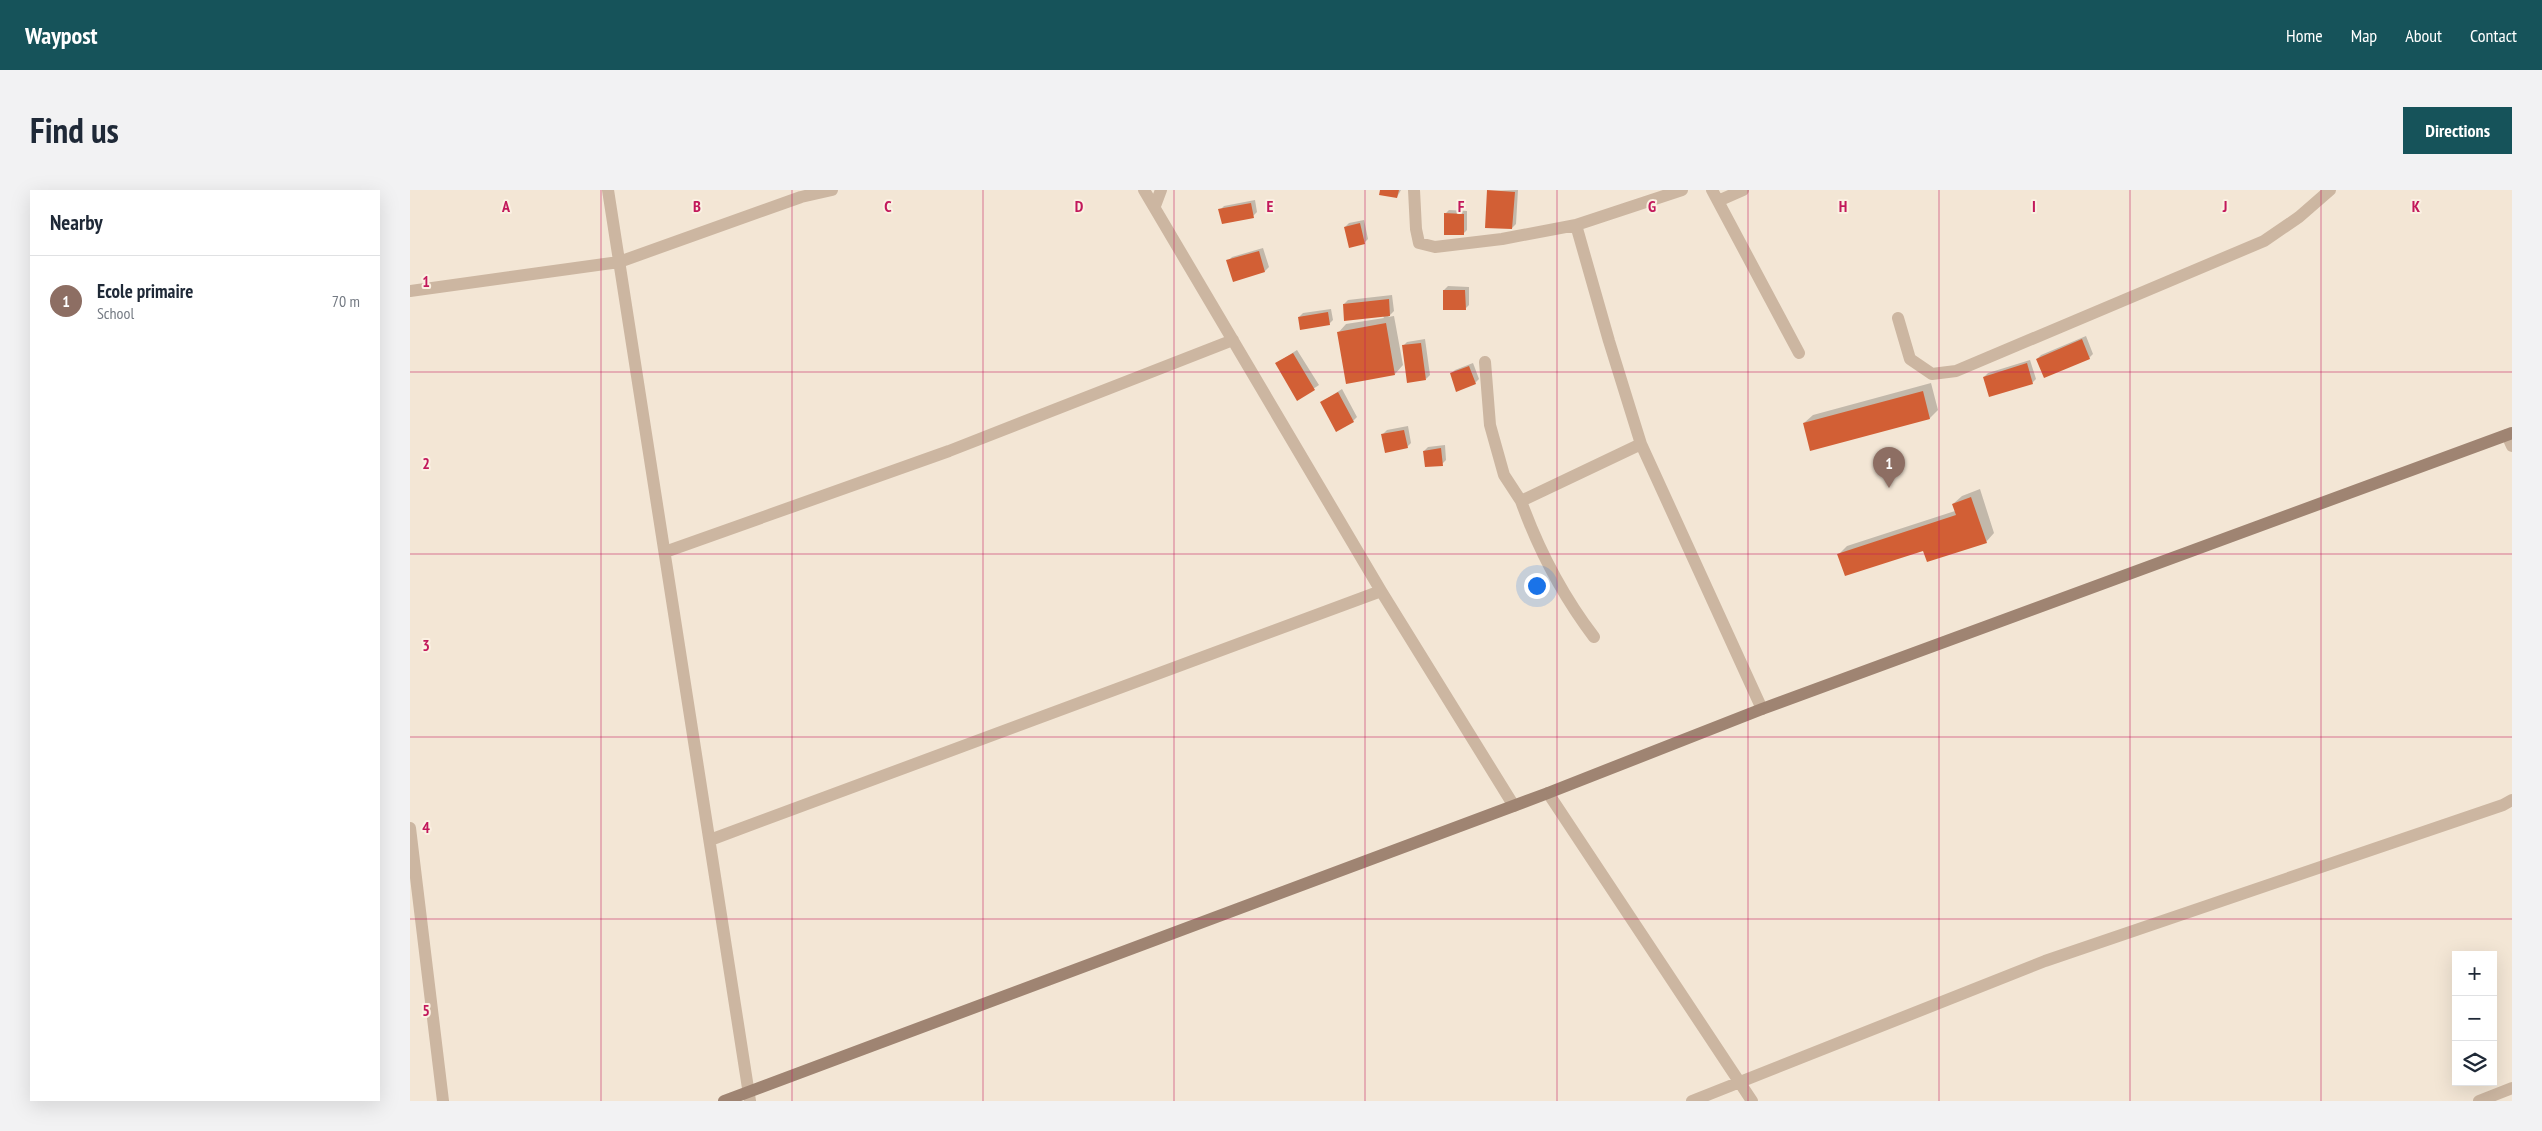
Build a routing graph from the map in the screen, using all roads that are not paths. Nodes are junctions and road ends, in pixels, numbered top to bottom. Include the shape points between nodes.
1 (608, 190) edge
2 (832, 190) edge
3 (1144, 190) edge
4 (1161, 190) edge
5 (1414, 190) edge
6 (1682, 190) edge
7 (1744, 190) edge
8 (2330, 190) edge
9 (799, 194) edge
10 (1715, 196) edge
11 (1155, 206) junction
12 (1576, 225) junction
13 (620, 262) junction
14 (410, 291) edge
15 (1898, 318) dead end
16 (1233, 340) junction
17 (1799, 353) dead end
18 (1485, 362) dead end
19 (2510, 438) edge
20 (1641, 444) junction
21 (1521, 501) junction
22 (665, 552) junction
23 (1381, 591) junction
24 (1594, 637) dead end
25 (1762, 709) junction
26 (1548, 793) junction
27 (2512, 800) edge
28 (1514, 806) junction
29 (410, 828) edge
30 (710, 840) junction
31 (1740, 1083) junction
32 (2512, 1088) edge
33 (750, 1096) edge
34 (443, 1101) edge
35 (724, 1101) edge
36 (1692, 1101) edge
37 (1752, 1101) edge
38 (2479, 1101) edge

1 - 13 street
2 - 9 street
3 - 11 street
4 - 11 street
5 - 12 street via 1420,243 1435,247
6 - 12 street
7 - 10 street
8 - 15 street via 2264,241 1956,371 1932,374 1910,359
9 - 13 street
10 - 17 street
11 - 16 street
12 - 20 street via 1608,342
13 - 14 street
13 - 22 street
16 - 22 street via 949,451
16 - 23 street
18 - 21 street via 1490,425 1504,474
19 - 25 street
20 - 21 street
20 - 25 street
21 - 24 street via 1554,578
22 - 30 street
23 - 28 street
23 - 30 street
25 - 26 street
26 - 28 street
26 - 31 street
27 - 31 street via 2045,961
28 - 33 street
29 - 34 street
30 - 33 street
31 - 36 street
31 - 37 street
32 - 38 street
33 - 35 street

